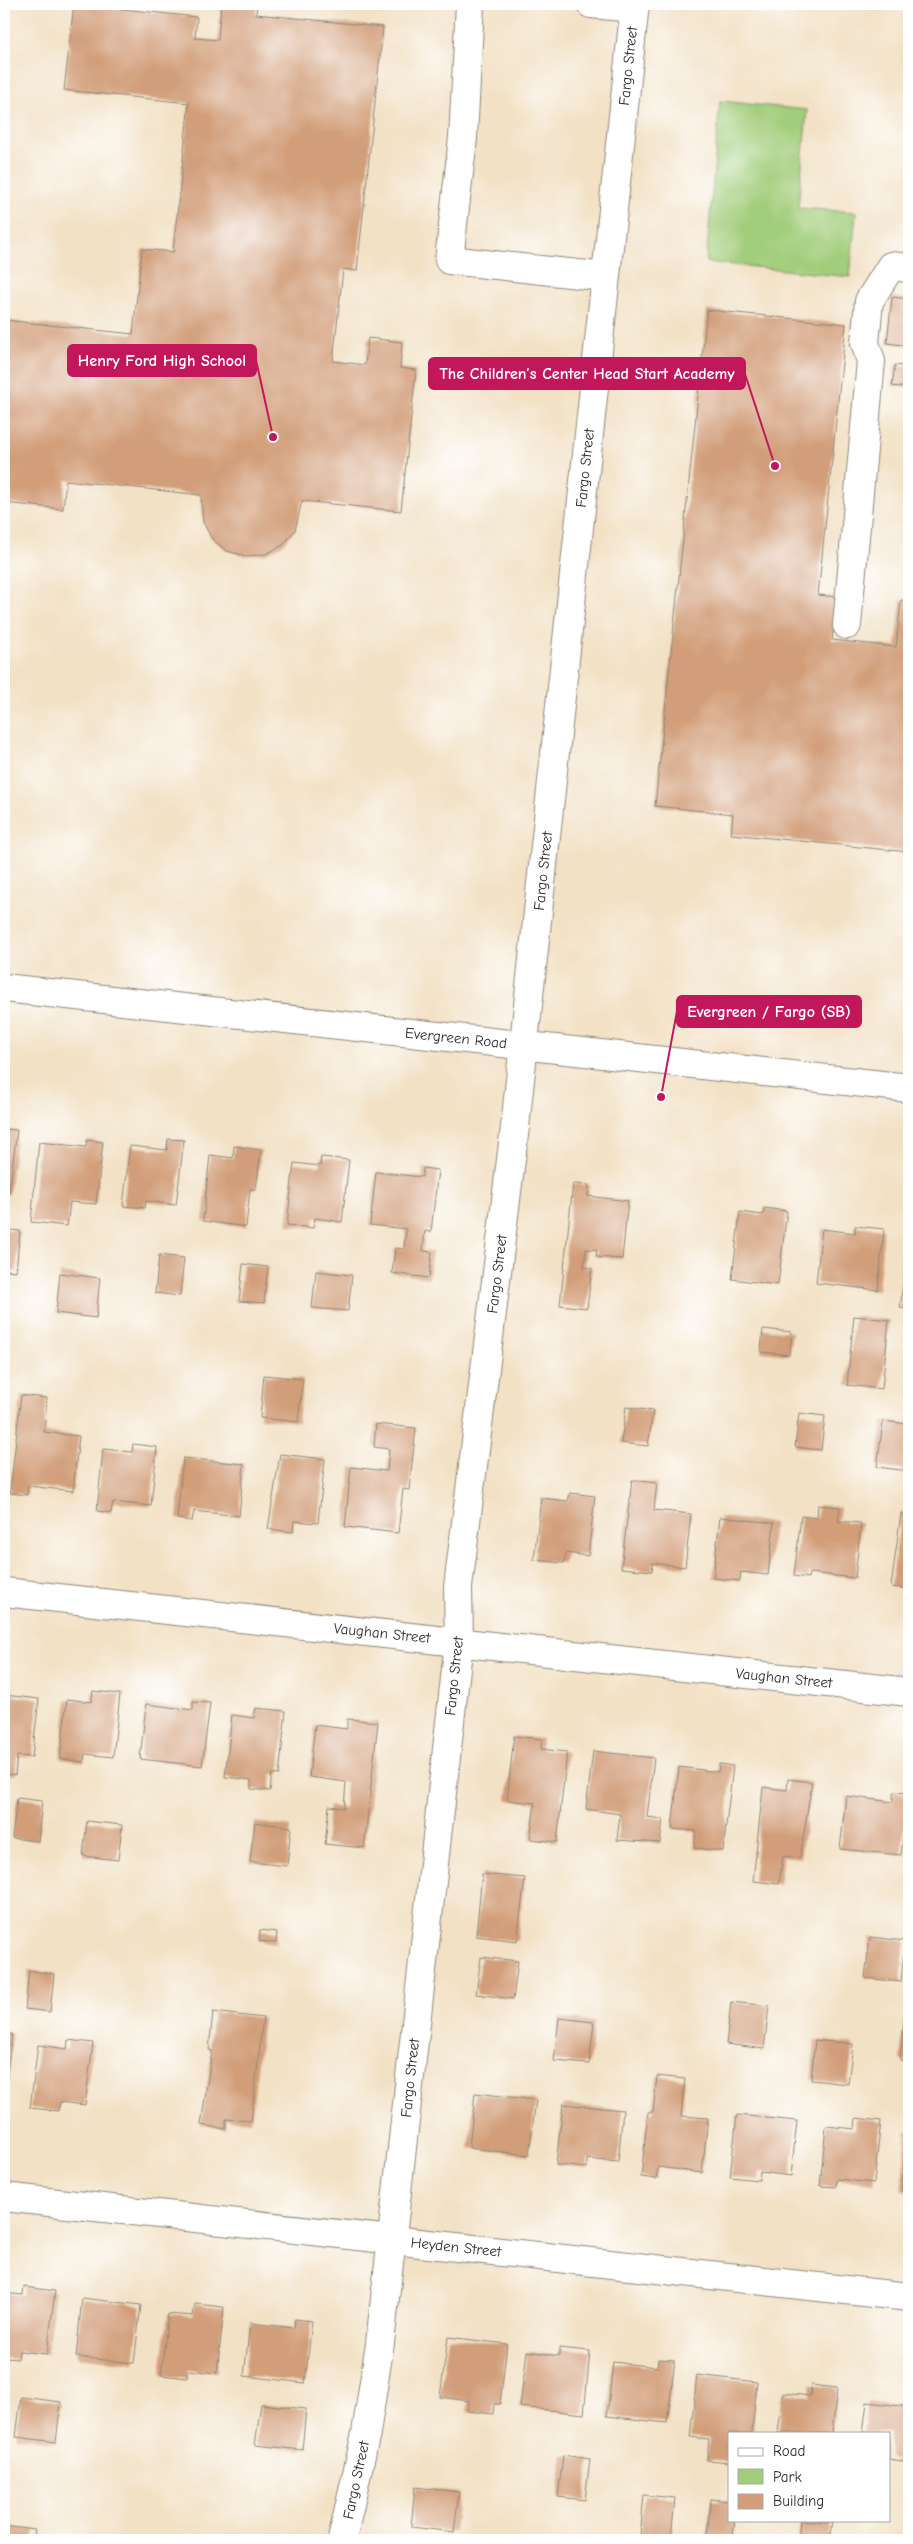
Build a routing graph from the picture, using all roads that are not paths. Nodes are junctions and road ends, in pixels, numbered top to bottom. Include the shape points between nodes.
1 (470, 4) edge
2 (591, 4) edge
3 (634, 6) edge
4 (909, 268) edge
5 (606, 277) junction
6 (847, 624) dead end
7 (4, 988) edge
8 (524, 1046) junction
9 (909, 1088) edge
10 (4, 1592) edge
11 (459, 1642) junction
12 (909, 1692) edge
13 (4, 2197) edge
14 (392, 2240) junction
15 (909, 2297) edge
16 (342, 2540) edge

1 - 5 street via 463,138 449,260
2 - 3 street
3 - 5 street, Fargo Street
4 - 6 street via 891,266 869,300 865,343 871,361
5 - 8 street, Fargo Street
7 - 8 street, Evergreen Road
8 - 9 street, Evergreen Road
8 - 11 street, Fargo Street via 458,1587
10 - 11 street, Vaughan Street
11 - 12 street, Vaughan Street
11 - 14 street, Fargo Street
13 - 14 street, Heyden Street
14 - 15 street, Heyden Street
14 - 16 street, Fargo Street via 366,2433

